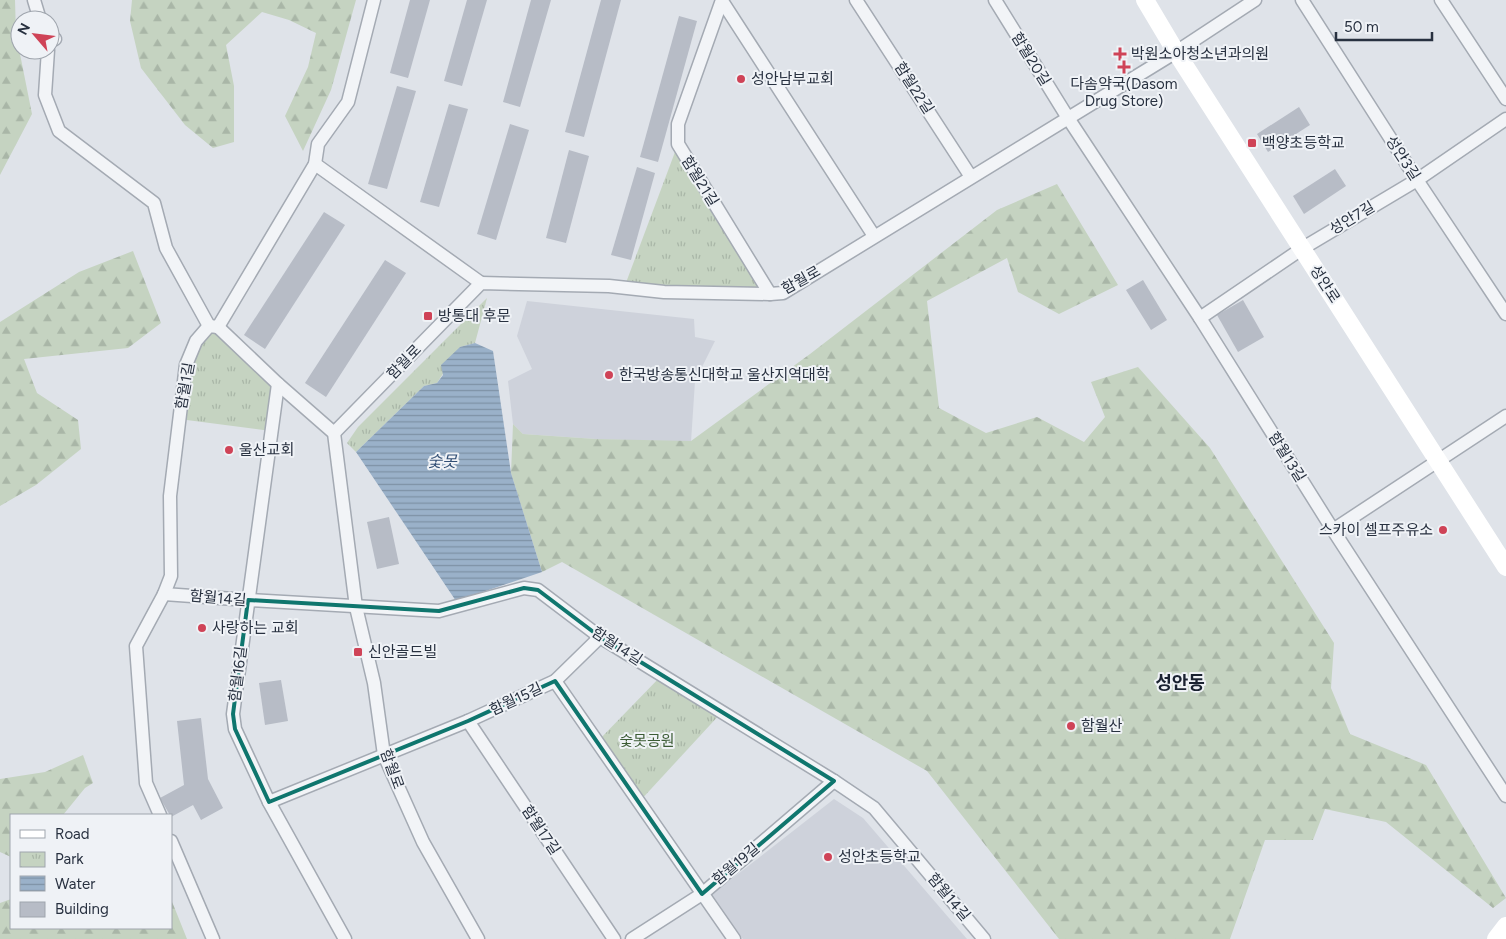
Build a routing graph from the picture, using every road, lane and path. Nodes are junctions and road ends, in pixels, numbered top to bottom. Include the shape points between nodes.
1 (374, 0) edge
2 (722, 0) edge
3 (856, 0) edge
4 (995, 0) edge
5 (1145, 0) edge
6 (1255, 0) edge
7 (1302, 0) edge
8 (1441, 0) edge
9 (1176, 52) junction
10 (47, 60) edge
11 (1506, 99) edge
12 (1068, 118) junction
13 (1506, 119) edge
14 (315, 164) junction
15 (971, 177) junction
16 (1417, 180) junction
17 (874, 236) junction
18 (1303, 248) junction
19 (481, 283) junction
20 (770, 294) junction
21 (1506, 314) edge
22 (1200, 318) junction
23 (214, 326) junction
24 (278, 384) junction
25 (1506, 416) edge
26 (334, 433) junction
27 (1438, 461) junction
28 (1333, 530) junction
29 (1506, 567) edge
30 (164, 594) junction
31 (248, 600) junction
32 (356, 606) junction
33 (600, 637) junction
34 (555, 680) junction
35 (468, 721) junction
36 (384, 755) junction
37 (834, 781) junction
38 (1506, 796) edge
39 (269, 802) junction
40 (160, 814) edge
41 (172, 843) edge
42 (702, 894) junction
43 (1506, 926) edge
44 (213, 939) edge
45 (345, 939) edge
46 (478, 939) edge
47 (614, 939) edge
48 (632, 939) edge
49 (734, 939) edge
50 (984, 939) edge
51 (1496, 939) edge

1 - 14 street, 함월1길 via 348,102 318,144
2 - 17 street, 함월21길
2 - 20 street, 함월21길 via 678,124 678,144
3 - 15 street, 함월22길
4 - 12 street, 함월20길
5 - 9 street, 성안로
6 - 9 street, 함월로
7 - 16 street, 성안3길
8 - 11 street
9 - 12 street, 함월로
9 - 18 street, 성안로
10 - 23 street via 45,95 59,131 154,203 166,248
12 - 15 street, 함월로
12 - 22 street, 함월13길
13 - 16 street, 성안7길
14 - 19 street
14 - 23 street, 함월1길
15 - 17 street, 함월로
16 - 18 street, 성안7길
16 - 21 street, 성안3길
17 - 20 street, 함월로 via 783,293
18 - 22 street, 성안7길
18 - 27 street, 성안로
19 - 20 street, 함월로
19 - 26 street, 함월로
22 - 28 street, 함월13길
23 - 24 street
23 - 30 street, 함월1길 via 196,341 186,365 170,496 171,576
24 - 26 street
24 - 31 street, 함월16길
25 - 27 street
26 - 32 street, 함월로
27 - 28 street
27 - 29 street, 성안로
28 - 38 street, 함월13길
30 - 31 street, 함월14길
30 - 40 street, 함월1길 via 136,646 146,783
31 - 32 street, 함월14길
31 - 39 street, 함월16길 via 235,729
32 - 33 street, 함월14길 via 439,611 524,588 538,590
32 - 36 street, 함월로 via 374,683
33 - 34 street
33 - 37 street, 함월14길
34 - 35 street, 함월15길
34 - 42 street, 함월15길
35 - 36 street, 함월15길
35 - 47 street, 함월17길
36 - 39 street, 함월15길
36 - 46 street, 함월로 via 423,842
37 - 42 street, 함월19길
37 - 50 street, 함월14길 via 874,808
39 - 45 street, 함월16길
41 - 44 street
42 - 48 street, 함월19길
42 - 49 street, 함월15길
43 - 51 street

